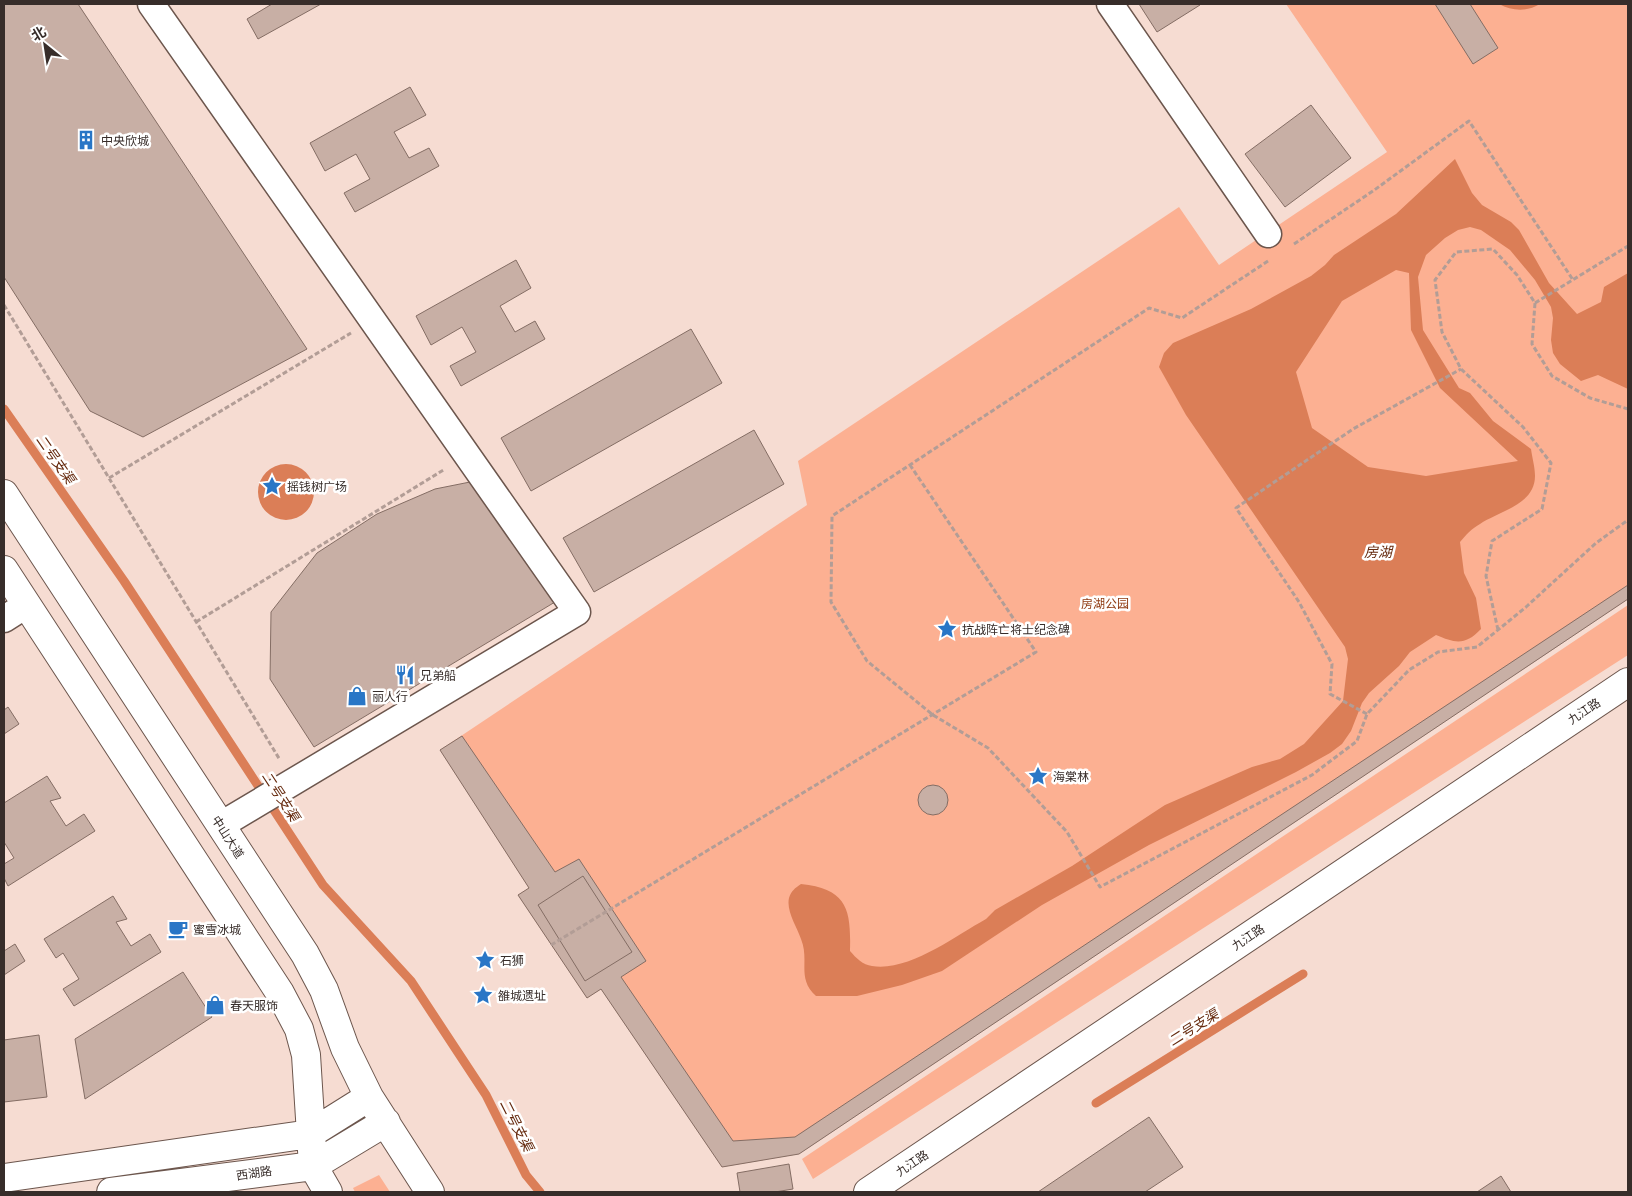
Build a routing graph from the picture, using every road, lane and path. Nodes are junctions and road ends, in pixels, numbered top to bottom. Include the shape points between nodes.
1 (151, 4) edge
2 (1110, 4) edge
3 (1628, 246) edge
4 (1276, 247) junction
5 (1573, 280) junction
6 (1535, 303) junction
7 (4, 306) edge
8 (373, 320) junction
9 (1460, 369) junction
10 (1628, 409) edge
11 (467, 455) junction
12 (910, 465) junction
13 (108, 478) junction
14 (4, 494) edge
15 (1628, 520) edge
16 (4, 570) edge
17 (26, 605) junction
18 (4, 619) edge
19 (196, 622) junction
20 (1498, 630) junction
21 (1628, 682) edge
22 (1367, 714) junction
23 (933, 715) junction
24 (276, 792) junction
25 (221, 825) junction
26 (551, 946) dead end
27 (369, 1097) junction
28 (386, 1122) junction
29 (310, 1134) junction
30 (312, 1166) junction
31 (4, 1178) edge
32 (111, 1192) edge
33 (328, 1192) edge
34 (430, 1192) edge
35 (868, 1192) edge

1 - 8 street
2 - 4 street
3 - 5 path
4 - 5 path via 1373,191 1469,121
4 - 12 path via 1182,318 1150,308
5 - 6 path
6 - 9 path via 1517,275 1492,249 1456,252 1435,280 1442,332
6 - 10 path via 1532,344 1552,376 1590,398
7 - 13 path
8 - 11 street
8 - 13 path
9 - 20 path via 1523,426 1551,463 1542,508 1492,540 1486,576
9 - 22 path via 1342,437 1236,508 1299,602 1332,664 1330,694
11 - 19 path
11 - 24 street via 577,612
12 - 23 path via 832,516 831,602 867,661
12 - 23 path via 1036,652
13 - 19 path
14 - 25 main road, 中山大道
15 - 20 path via 1596,543
16 - 17 main road
17 - 18 street
17 - 29 main road via 280,993 299,1030 306,1055
19 - 24 path
20 - 22 path via 1477,647 1438,652 1409,670
21 - 35 main road, 九江路
22 - 23 path via 1357,741 1312,775 1100,887 1067,832 988,748
23 - 26 path
24 - 25 street
25 - 27 main road, 中山大道 via 309,962 324,990 344,1048
27 - 28 main road, 中山大道
27 - 29 main road
28 - 30 main road, 西湖路
28 - 34 main road, 中山大道
29 - 30 main road
29 - 31 main road
30 - 32 main road, 西湖路
30 - 33 main road

